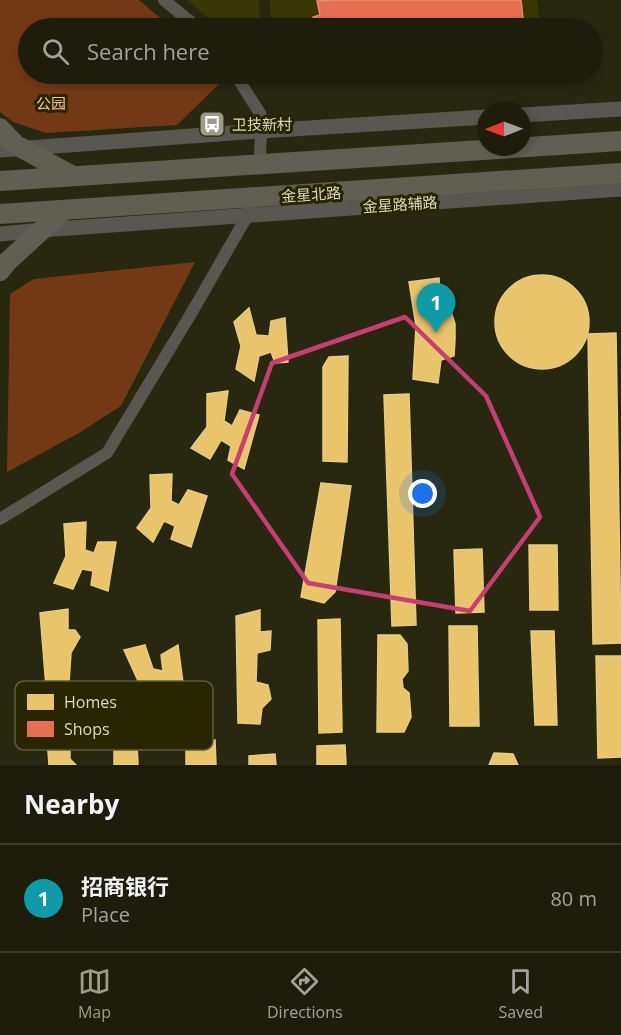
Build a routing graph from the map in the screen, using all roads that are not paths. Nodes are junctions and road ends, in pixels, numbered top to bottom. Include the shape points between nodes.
1 (164, 0) edge
2 (186, 18) edge
3 (241, 84) edge
4 (621, 109) edge
5 (531, 114) edge
6 (477, 118) edge
7 (0, 128) edge
8 (260, 131) junction
9 (621, 141) edge
10 (23, 149) junction
11 (0, 150) edge
12 (260, 164) junction
13 (621, 173) edge
14 (73, 176) junction
15 (0, 181) edge
16 (621, 189) edge
17 (257, 197) junction
18 (64, 210) junction
19 (0, 214) edge
20 (41, 230) junction
21 (0, 234) edge
22 (0, 271) edge
23 (0, 519) edge

1 - 2 street
3 - 8 street via 261,115
4 - 5 street
6 - 8 street
7 - 10 main road
8 - 10 street
8 - 12 street
9 - 12 main road
10 - 11 street
10 - 14 main road
12 - 14 main road
13 - 17 main road, 金星北路
14 - 15 main road
16 - 20 street, 金星路辅路
17 - 18 main road, 金星北路
17 - 23 street via 107,453
18 - 19 main road, 金星北路
18 - 20 main road
20 - 21 street, 金星路辅路
20 - 22 main road

